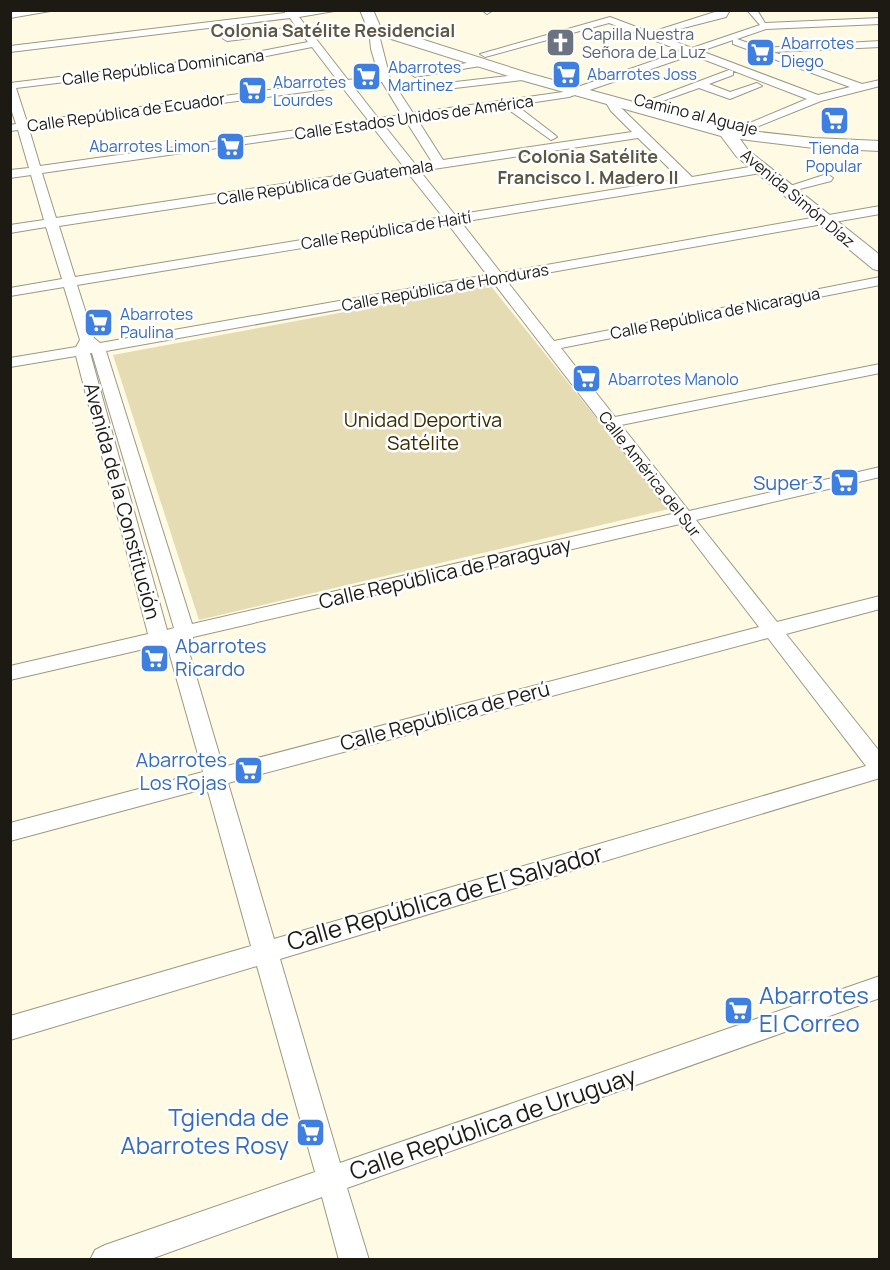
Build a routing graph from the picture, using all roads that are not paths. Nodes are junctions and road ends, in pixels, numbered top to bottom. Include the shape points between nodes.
1 (52, 10) edge
2 (336, 10) edge
3 (726, 10) edge
4 (751, 10) edge
5 (10, 15) edge
6 (294, 18) edge
7 (370, 20) edge
8 (879, 21) edge
9 (761, 22) dead end
10 (660, 31) dead end
11 (227, 38) dead end
12 (737, 42) dead end
13 (314, 44) junction
14 (879, 44) edge
15 (10, 49) edge
16 (758, 50) junction
17 (692, 51) junction
18 (484, 58) junction
19 (415, 74) dead end
20 (729, 74) dead end
21 (526, 77) junction
22 (385, 78) junction
23 (344, 83) junction
24 (879, 83) edge
25 (700, 84) junction
26 (10, 86) edge
27 (593, 86) junction
28 (757, 86) dead end
29 (438, 87) dead end
30 (859, 87) junction
31 (578, 92) junction
32 (817, 99) junction
33 (611, 101) junction
34 (650, 102) junction
35 (509, 105) junction
36 (411, 118) junction
37 (376, 123) junction
38 (16, 127) edge
39 (739, 129) junction
40 (640, 134) junction
41 (552, 137) dead end
42 (879, 146) edge
43 (439, 164) junction
44 (411, 168) junction
45 (761, 169) junction
46 (35, 170) junction
47 (10, 174) edge
48 (827, 178) dead end
49 (689, 181) junction
50 (796, 186) junction
51 (879, 210) edge
52 (451, 219) junction
53 (831, 219) junction
54 (51, 223) junction
55 (10, 229) edge
56 (879, 249) edge
57 (879, 265) edge
58 (497, 278) junction
59 (879, 280) edge
60 (68, 282) junction
61 (10, 292) edge
62 (89, 346) junction
63 (550, 346) junction
64 (10, 363) edge
65 (879, 368) edge
66 (610, 423) junction
67 (879, 472) edge
68 (684, 518) junction
69 (879, 602) edge
70 (772, 630) junction
71 (159, 638) junction
72 (182, 642) junction
73 (10, 673) edge
74 (879, 769) edge
75 (213, 777) junction
76 (10, 832) edge
77 (264, 951) junction
78 (879, 987) edge
79 (10, 1028) edge
80 (332, 1181) junction
81 (105, 1260) edge
82 (354, 1260) edge

1 - 5 street
2 - 6 street
3 - 10 street via 723,15
4 - 9 street
6 - 11 street
6 - 13 street, Calle América del Sur
6 - 15 street
7 - 18 main road, Camino al Aguaje
7 - 22 street
8 - 17 street, Calle Estados Unidos de América via 765,26
12 - 16 street
13 - 23 street, Calle América del Sur
13 - 26 street, Calle República Dominicana via 258,55
14 - 16 street
16 - 30 street
17 - 18 street via 610,20
17 - 27 street, Calle Estados Unidos de América
17 - 32 street
18 - 19 street
18 - 21 main road, Camino al Aguaje
18 - 27 main road, Camino al Aguaje
20 - 25 street
21 - 29 street
21 - 31 main road, Camino al Aguaje
22 - 23 street, Calle República de Ecuador
22 - 36 street
23 - 37 street, Calle América del Sur
23 - 38 street, Calle República de Ecuador
24 - 30 street
25 - 28 street via 730,96
25 - 34 street
26 - 38 street, Avenida de la Constitución
27 - 31 street, Calle Estados Unidos de América
27 - 34 main road, Camino al Aguaje
30 - 32 street
31 - 33 main road, Camino al Aguaje
31 - 35 street, Calle Estados Unidos de América
32 - 39 street
33 - 39 main road, Camino al Aguaje
33 - 40 street
34 - 39 main road, Camino al Aguaje
35 - 36 street, Calle Estados Unidos de América
35 - 41 street
36 - 37 street, Calle Estados Unidos de América
36 - 43 street
37 - 44 street, Calle América del Sur
37 - 46 street, Calle Estados Unidos de América
38 - 46 street, Avenida de la Constitución
39 - 42 main road, Camino al Aguaje
39 - 45 main road, Avenida Simón Díaz via 742,153
39 - 50 main road, Avenida Simón Díaz via 743,141
40 - 43 street, Calle República de Guatemala
40 - 49 street
43 - 44 street, Calle República de Guatemala
44 - 52 street, Calle América del Sur
44 - 54 street, Calle República de Guatemala
45 - 49 street, Calle República de Haití
45 - 53 main road, Avenida Simón Díaz
46 - 47 street, Calle Estados Unidos de América
46 - 54 street, Avenida de la Constitución
48 - 50 street
49 - 52 street, Calle República de Haití
50 - 53 main road, Avenida Simón Díaz
51 - 53 street, Calle República de Honduras
52 - 58 street, Calle América del Sur
52 - 60 street, Calle República de Haití
53 - 56 main road, Avenida Simón Díaz
53 - 57 main road, Avenida Simón Díaz
53 - 58 street, Calle República de Honduras
54 - 55 street, Calle República de Guatemala
54 - 60 street, Avenida de la Constitución
58 - 62 street, Calle República de Honduras
58 - 63 street, Calle América del Sur
59 - 63 street, Calle República de Nicaragua
60 - 61 street, Calle República de Haití
60 - 62 street, Avenida de la Constitución
62 - 64 street, Calle República de Honduras
62 - 71 street, Avenida de la Constitución
62 - 72 street, Avenida de la Constitución
63 - 66 street, Calle América del Sur
65 - 66 street
66 - 68 street, Calle América del Sur
67 - 68 street, Calle República de Paraguay
68 - 70 street, Calle América del Sur
68 - 72 street, Calle República de Paraguay
69 - 70 street, Calle República de Perú
70 - 74 street, Calle América del Sur
70 - 75 street, Calle República de Perú
71 - 72 street, Avenida de la Constitución
71 - 73 street
72 - 75 street, Avenida de la Constitución
74 - 77 street, Calle República de El Salvador
75 - 76 street, Calle República de Perú
75 - 77 street, Avenida de la Constitución
77 - 79 street, Calle República de El Salvador
77 - 80 street, Avenida de la Constitución
78 - 80 street, Calle República de Uruguay
80 - 81 street, Calle República de Uruguay
80 - 82 street, Avenida de la Constitución

